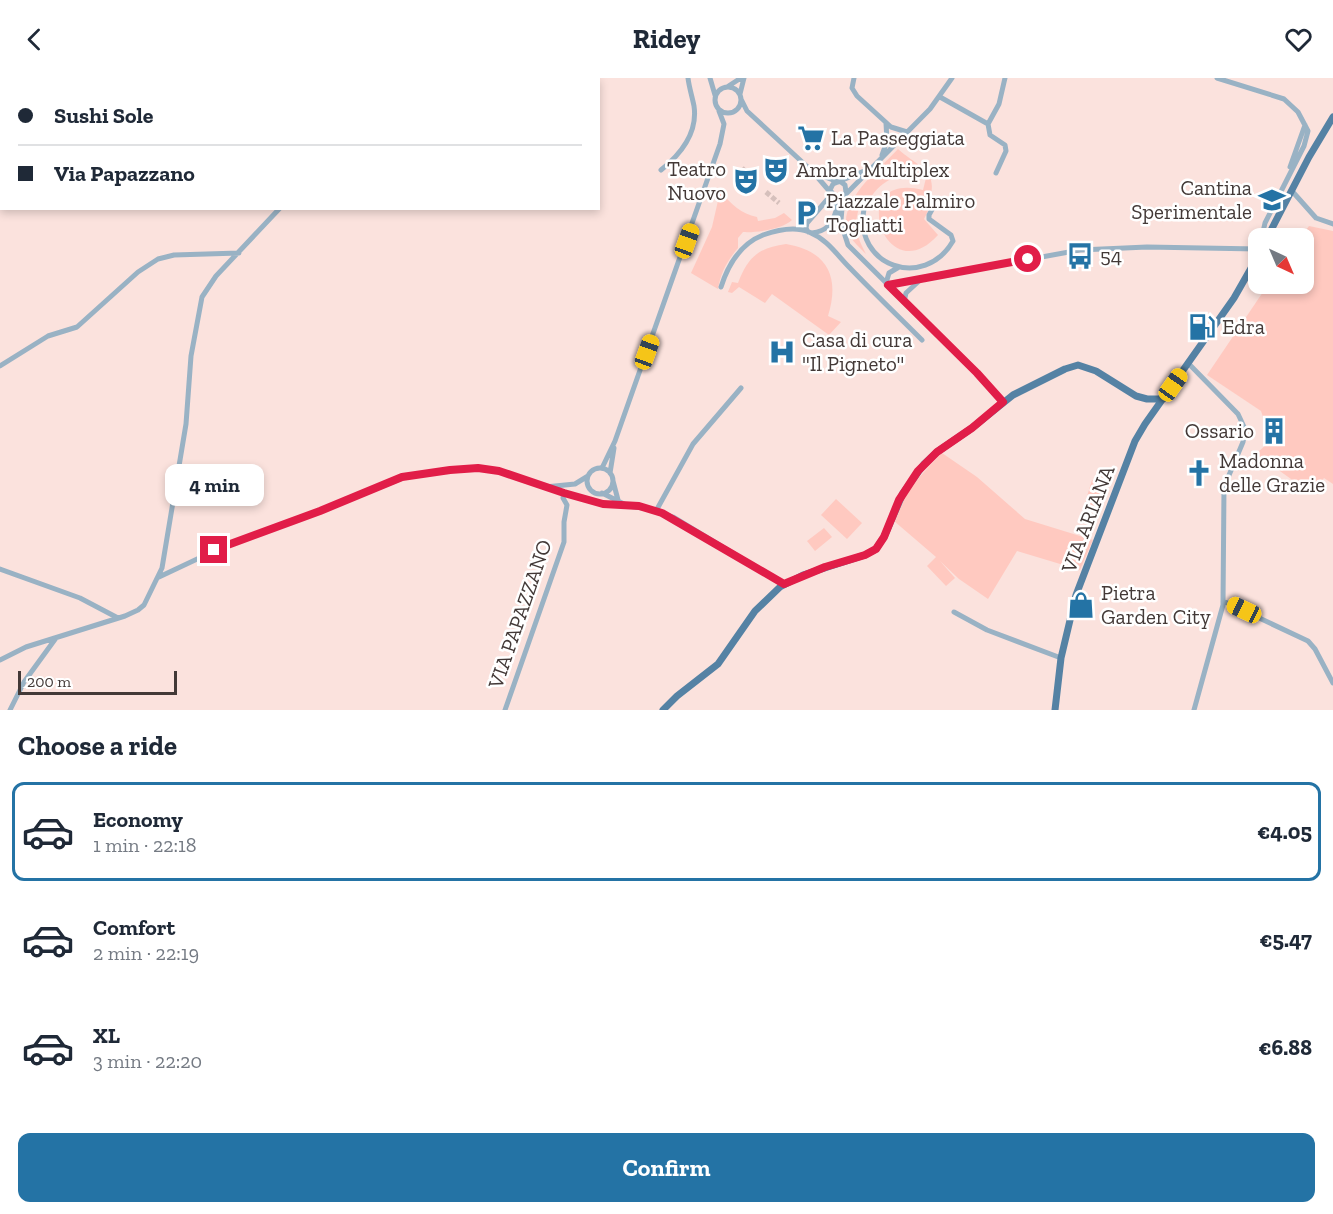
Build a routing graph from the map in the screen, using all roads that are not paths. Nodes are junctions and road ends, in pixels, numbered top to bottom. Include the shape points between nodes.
1 (688, 78) edge
2 (711, 78) edge
3 (743, 78) edge
4 (854, 78) edge
5 (952, 78) edge
6 (1005, 78) edge
7 (1217, 78) edge
8 (725, 87) junction
9 (715, 95) junction
10 (740, 97) junction
11 (940, 97) junction
12 (719, 111) junction
13 (735, 111) junction
14 (747, 111) junction
15 (1333, 117) edge
16 (886, 123) junction
17 (988, 124) junction
18 (724, 130) junction
19 (907, 132) junction
20 (878, 162) junction
21 (873, 167) junction
22 (661, 170) dead end
23 (813, 172) junction
24 (996, 173) dead end
25 (839, 182) junction
26 (1292, 191) junction
27 (832, 194) junction
28 (844, 196) junction
29 (934, 206) dead end
30 (836, 209) junction
31 (864, 209) dead end
32 (278, 210) edge
33 (840, 222) junction
34 (1333, 224) edge
35 (1264, 228) edge
36 (1272, 228) edge
37 (809, 233) junction
38 (848, 245) junction
39 (1248, 249) edge
40 (239, 252) junction
41 (856, 253) junction
42 (838, 254) junction
43 (885, 261) junction
44 (845, 263) junction
45 (898, 267) junction
46 (872, 269) junction
47 (1248, 274) edge
48 (919, 281) junction
49 (887, 284) junction
50 (721, 287) dead end
51 (904, 302) junction
52 (919, 316) junction
53 (909, 326) junction
54 (922, 340) dead end
55 (1188, 363) junction
56 (0, 366) edge
57 (741, 388) dead end
58 (1163, 399) junction
59 (1003, 402) junction
60 (615, 441) junction
61 (602, 468) junction
62 (610, 473) junction
63 (588, 476) junction
64 (613, 481) junction
65 (575, 484) junction
66 (545, 487) junction
67 (592, 490) junction
68 (564, 493) junction
69 (602, 493) junction
70 (618, 500) junction
71 (628, 506) junction
72 (656, 511) junction
73 (0, 569) edge
74 (159, 577) junction
75 (784, 584) junction
76 (1223, 601) junction
77 (954, 612) dead end
78 (118, 618) junction
79 (57, 637) junction
80 (1061, 658) junction
81 (0, 660) edge
82 (1333, 683) edge
83 (10, 710) edge
84 (505, 710) edge
85 (663, 710) edge
86 (1055, 710) edge
87 (1194, 710) edge

1 - 22 street via 694,110 692,131 682,150
2 - 8 street
2 - 9 street
3 - 8 street
3 - 10 street
4 - 16 street via 854,93
5 - 11 street
6 - 17 street via 999,104
7 - 35 street via 1282,98 1295,109 1308,134
8 - 9 street
8 - 10 street via 735,89
9 - 12 street
10 - 13 street
10 - 14 street
11 - 17 street
11 - 19 street
12 - 13 street
12 - 18 street
13 - 14 street
13 - 18 street
14 - 23 street
15 - 26 main road
16 - 19 street via 894,130
16 - 20 street via 887,144
17 - 24 street via 990,135 1006,148
18 - 60 street
19 - 20 street
20 - 21 street
21 - 25 street
21 - 28 street
23 - 25 street
23 - 27 street
25 - 27 street via 832,186
25 - 28 street via 846,187
26 - 34 street via 1316,218
26 - 36 main road
27 - 28 street
27 - 30 street
27 - 37 street via 807,223
28 - 33 street
29 - 45 street via 929,219 951,235 952,242 930,263
30 - 33 street
30 - 37 street via 829,227
31 - 43 street via 866,238
32 - 40 street
33 - 38 street
37 - 42 street
37 - 50 street via 782,231 748,244 734,259
38 - 41 street
38 - 42 street
39 - 48 street via 1086,250
40 - 56 street via 173,255 155,261 76,327 48,336
40 - 74 street via 216,276 199,304 184,435
41 - 44 street
41 - 46 street
42 - 44 street
43 - 45 street
43 - 46 street
44 - 53 street
45 - 49 street via 889,273
46 - 49 street
47 - 55 main road, VIA ARIANA
48 - 49 street
48 - 51 street via 908,290
49 - 51 street
51 - 52 street
52 - 53 street
52 - 59 street
53 - 54 street
55 - 58 main road, VIA ARIANA
55 - 76 street via 1239,414 1245,429 1224,490
57 - 72 street via 693,444
58 - 59 main road via 1136,396 1096,370 1078,365
58 - 80 main road, VIA ARIANA via 1134,445 1079,586
59 - 75 main road via 918,471 876,549
60 - 61 street
60 - 62 street
61 - 62 street
61 - 63 street
62 - 64 street
63 - 65 street
63 - 67 street
64 - 69 street
64 - 70 street
65 - 66 street
65 - 67 street
66 - 68 street
66 - 74 street via 483,468 408,476 224,546
67 - 69 street
68 - 71 street via 608,505
68 - 84 street, VIA PAPAZZANO via 564,542
69 - 70 street
70 - 71 street
71 - 72 street
72 - 75 street via 678,520
73 - 78 street via 80,598
74 - 78 street via 144,605
75 - 85 main road via 755,611 718,664
76 - 82 street via 1310,642
76 - 87 street
77 - 80 street via 991,632
78 - 79 street
79 - 81 street
79 - 83 street via 24,682
80 - 86 main road, VIA ARIANA

